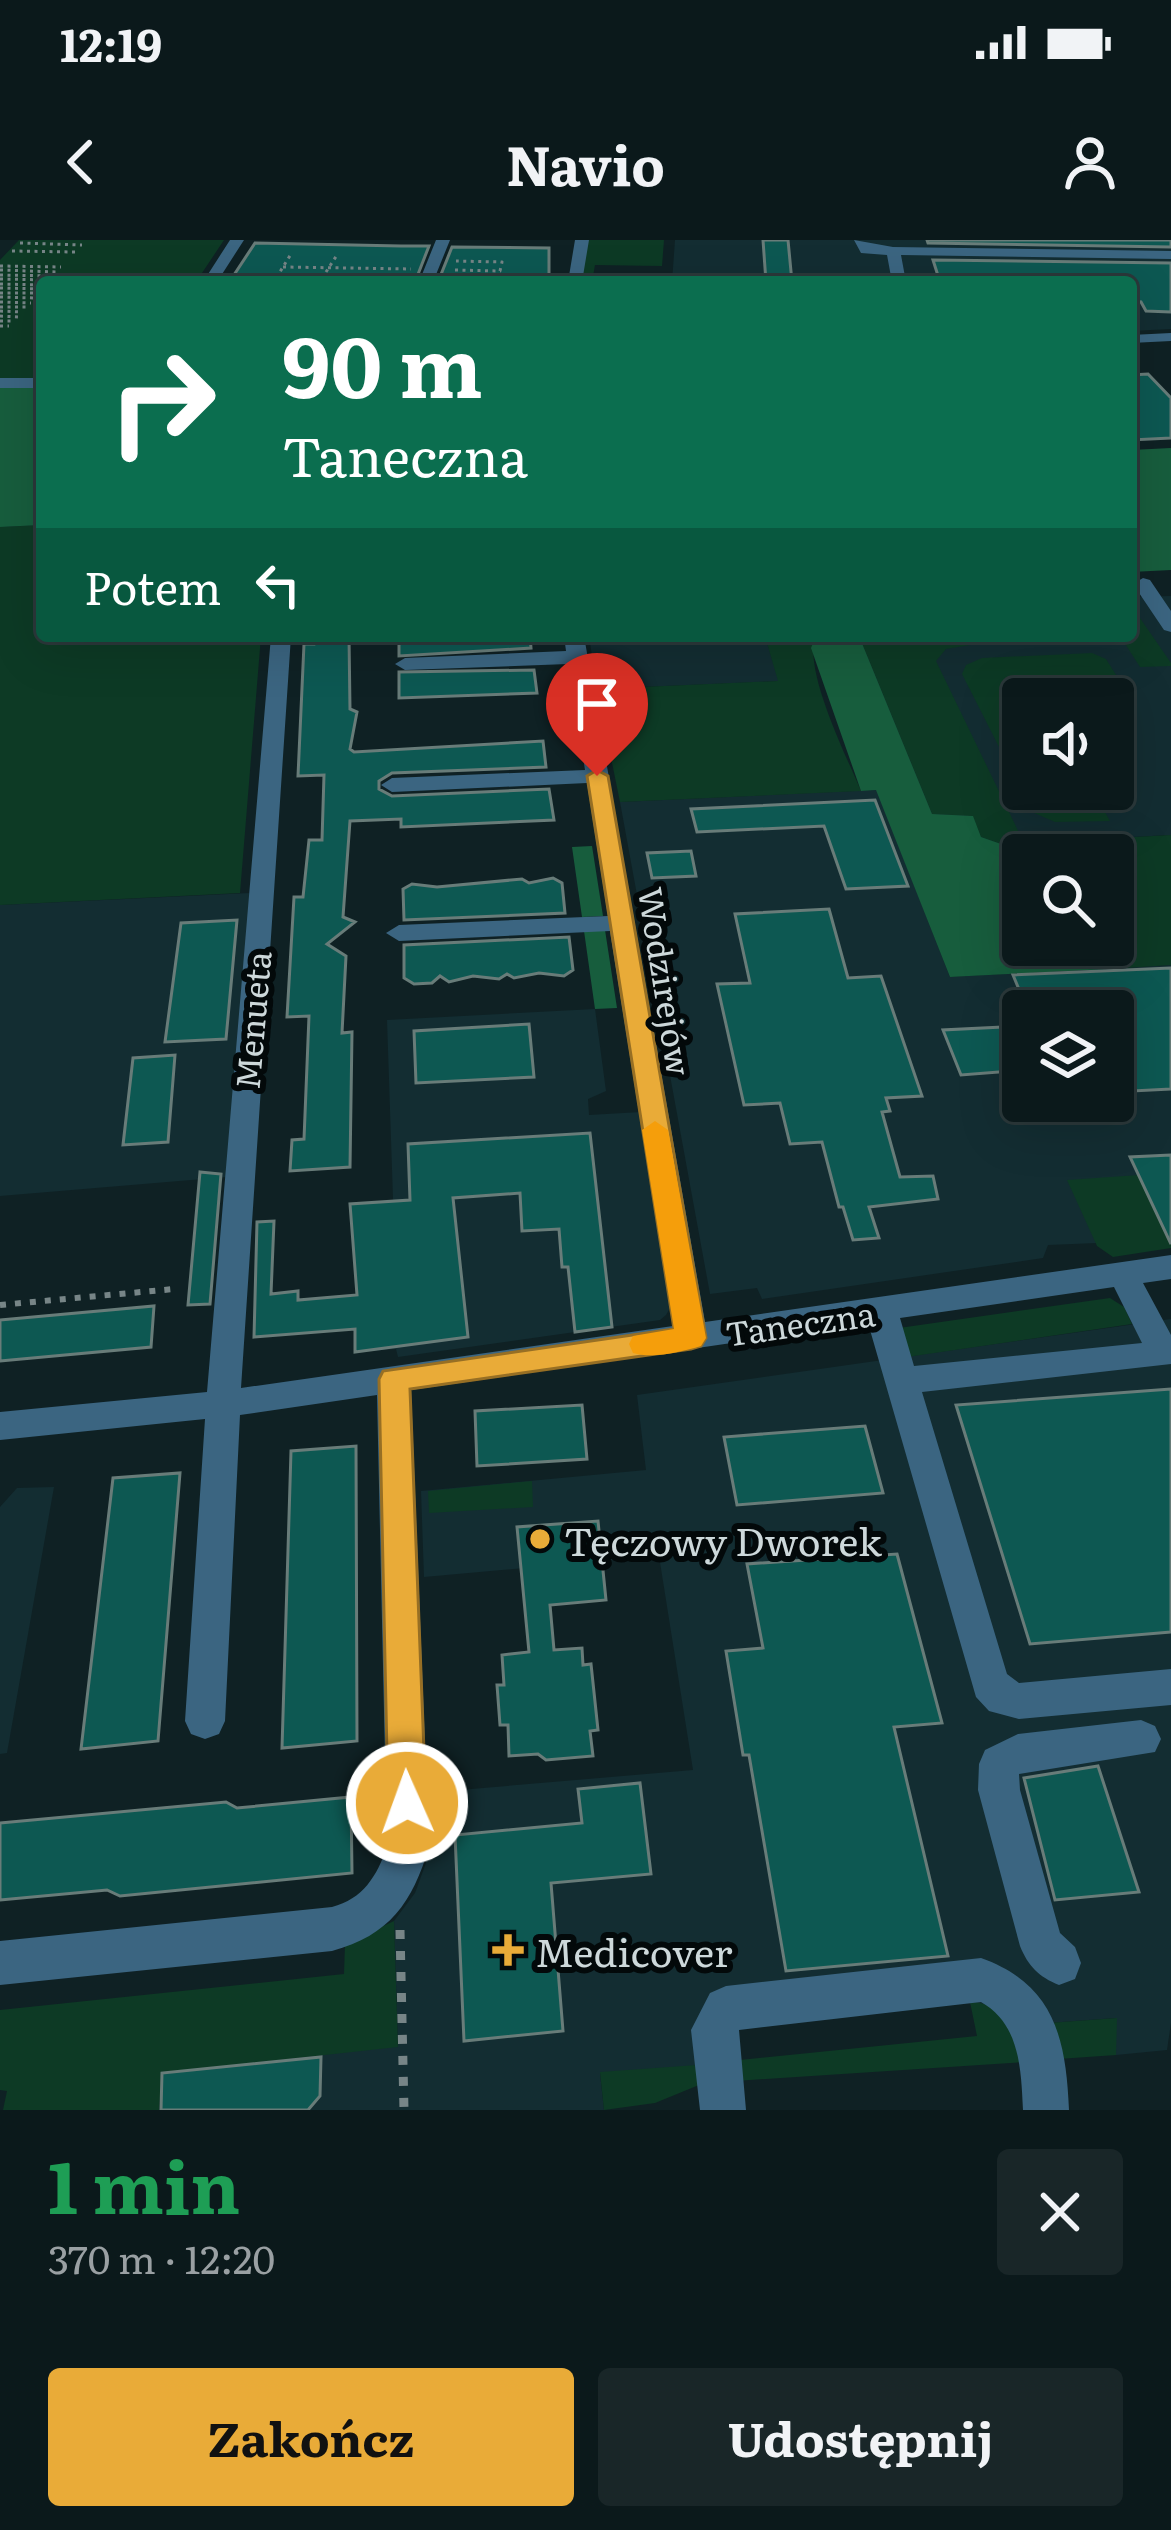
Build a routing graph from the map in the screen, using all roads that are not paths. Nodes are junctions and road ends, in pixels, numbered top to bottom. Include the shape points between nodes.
1 (238, 240) edge
2 (443, 240) edge
3 (582, 240) edge
4 (861, 240) edge
5 (892, 251) junction
6 (1171, 256) edge
7 (431, 271) edge
8 (214, 276) edge
9 (575, 276) edge
10 (898, 276) edge
11 (1137, 338) edge
12 (1171, 338) edge
13 (0, 383) edge
14 (36, 383) edge
15 (1171, 584) edge
16 (1137, 585) edge
17 (1171, 626) edge
18 (281, 642) edge
19 (576, 647) edge
20 (405, 664) dead end
21 (597, 776) junction
22 (392, 785) dead end
23 (621, 922) junction
24 (398, 932) dead end
25 (1171, 1267) edge
26 (1123, 1274) junction
27 (881, 1310) junction
28 (691, 1338) junction
29 (394, 1379) junction
30 (900, 1381) junction
31 (223, 1404) junction
32 (0, 1426) edge
33 (1171, 1688) edge
34 (205, 1721) dead end
35 (1141, 1739) dead end
36 (0, 1963) edge
37 (1059, 1964) dead end
38 (723, 2110) edge
39 (1046, 2110) edge

1 - 8 street
2 - 7 street
3 - 9 street
4 - 5 street via 866,250
5 - 6 street
5 - 10 street
11 - 12 street
13 - 14 street
15 - 16 street
16 - 17 street
18 - 31 street, Menueta
19 - 20 street
19 - 21 street, Wodzirejów
21 - 22 street
21 - 23 street, Wodzirejów
23 - 24 street
23 - 28 street, Wodzirejów
25 - 26 street, Taneczna
26 - 27 street, Taneczna
26 - 30 street via 1164,1353
27 - 28 street, Taneczna
27 - 30 street
28 - 29 street, Taneczna
29 - 31 street, Taneczna
29 - 36 street via 408,1847 388,1899 355,1924
30 - 33 street via 981,1667 996,1692 1019,1701
31 - 32 street, Taneczna
31 - 34 street, Menueta
35 - 37 street via 1018,1753 999,1764 1042,1946
38 - 39 street via 714,2030 726,2009 981,1979 996,1982 1024,2011 1040,2052

